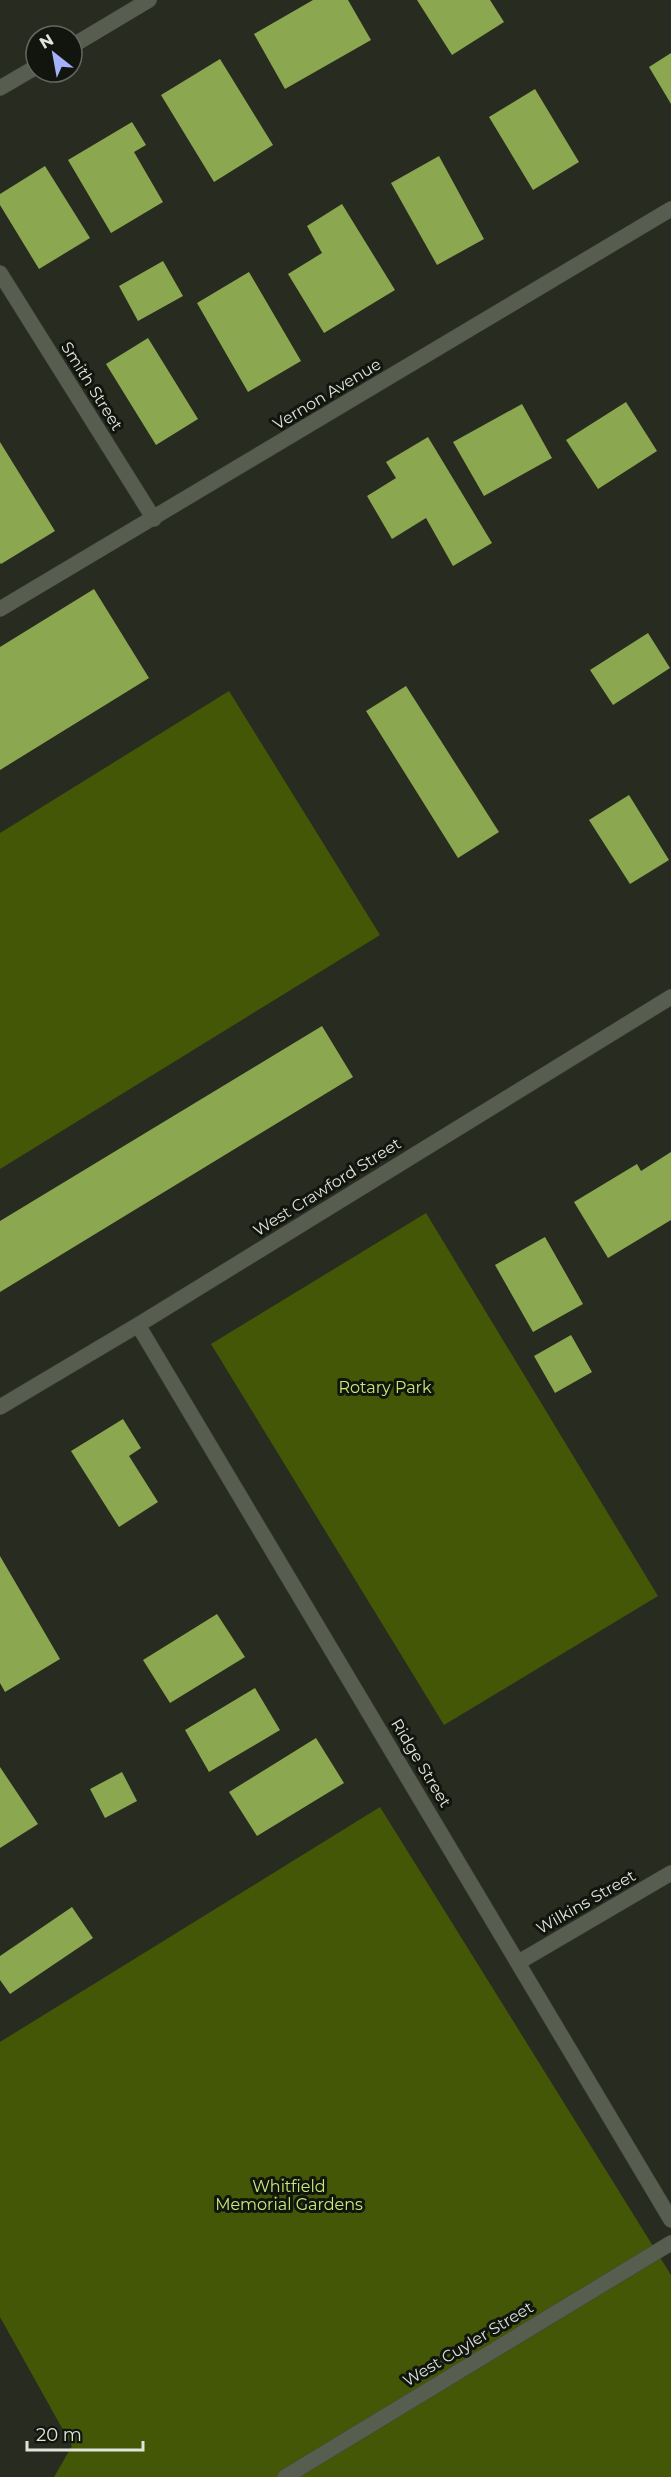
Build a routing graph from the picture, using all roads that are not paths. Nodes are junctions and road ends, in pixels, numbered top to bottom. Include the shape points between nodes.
1 (149, 0) edge
2 (84, 39) edge
3 (24, 74) edge
4 (0, 88) edge
5 (671, 209) edge
6 (0, 273) edge
7 (154, 519) junction
8 (0, 609) edge
9 (671, 997) edge
10 (138, 1325) junction
11 (0, 1407) edge
12 (671, 1873) edge
13 (519, 1962) junction
14 (671, 2220) edge
15 (671, 2243) edge
16 (285, 2477) edge

1 - 2 street
3 - 4 street
5 - 7 street, Vernon Avenue
6 - 7 street, Smith Street
7 - 8 street, Vernon Avenue
9 - 10 street, West Crawford Street
10 - 11 street, West Crawford Street
10 - 13 street, Ridge Street
12 - 13 street, Wilkins Street
13 - 14 street, Ridge Street
15 - 16 street, West Cuyler Street

